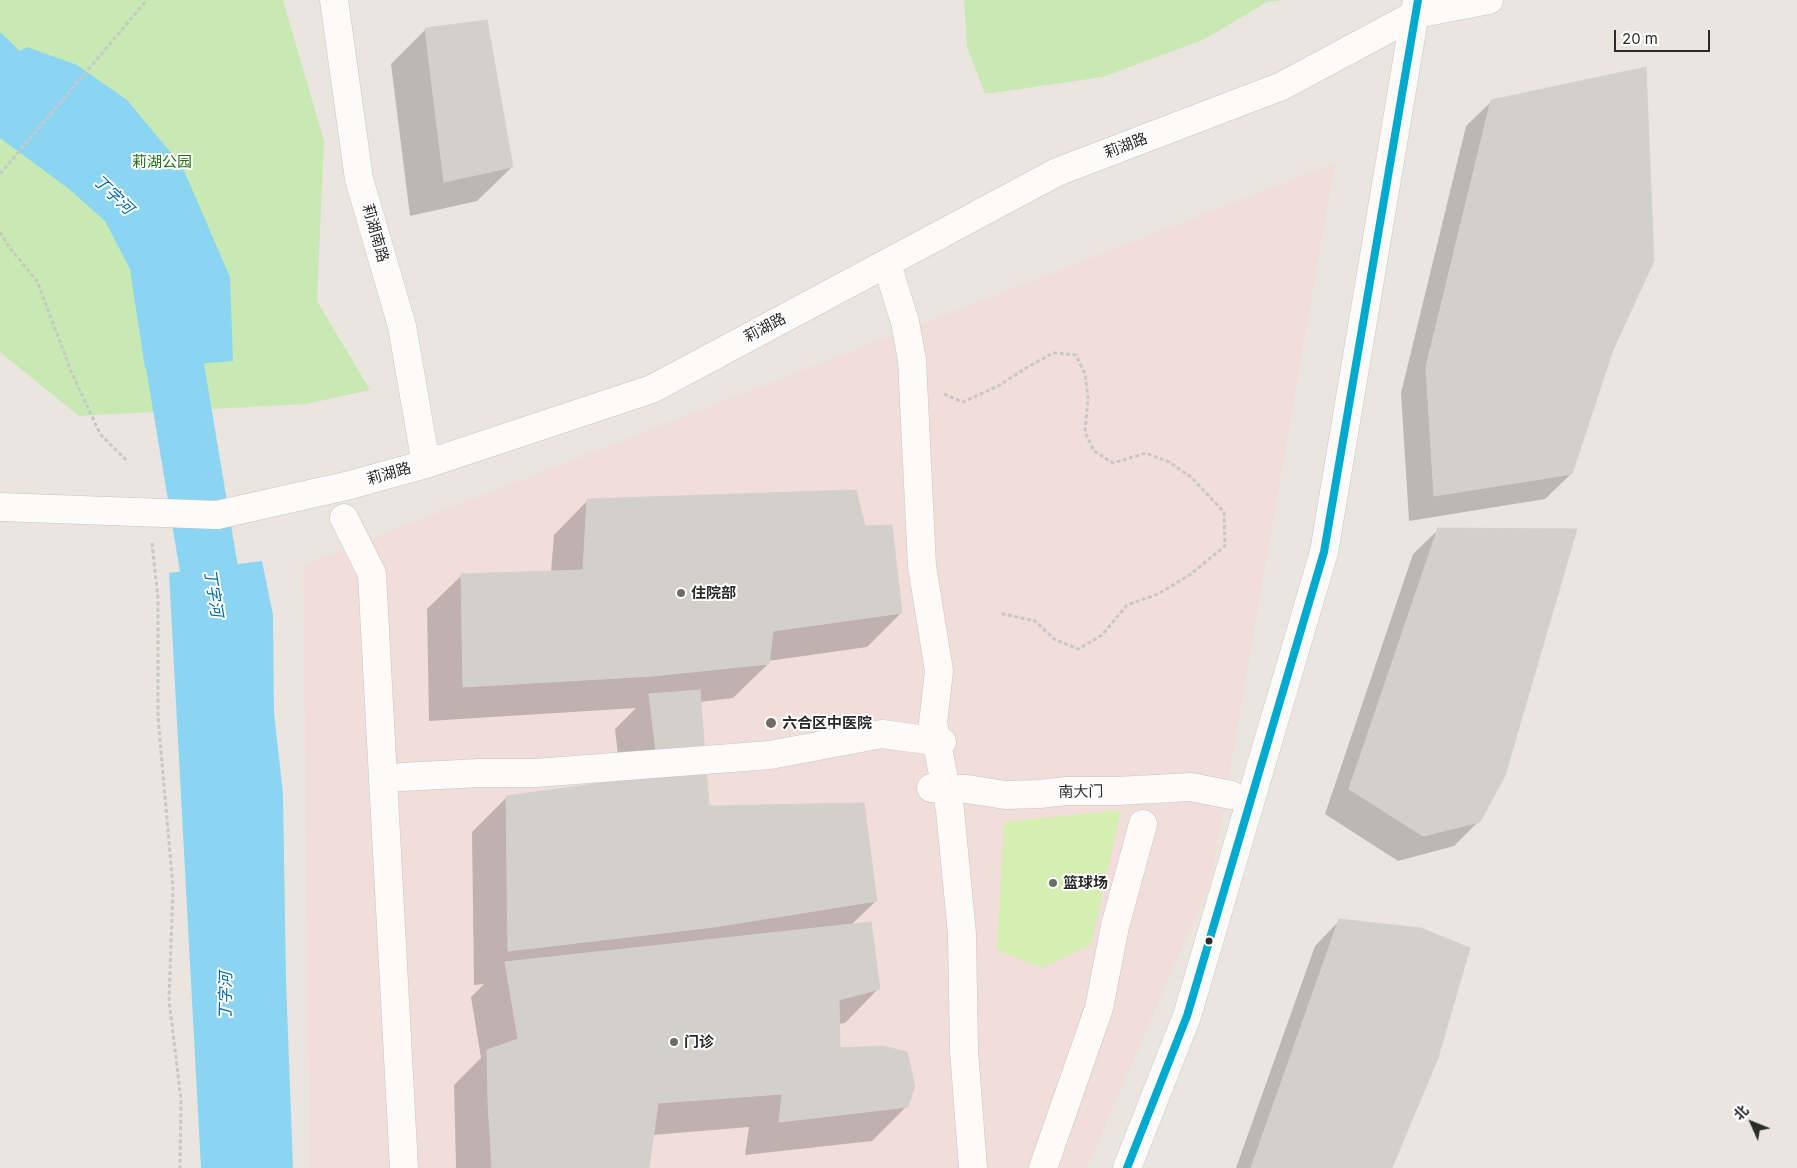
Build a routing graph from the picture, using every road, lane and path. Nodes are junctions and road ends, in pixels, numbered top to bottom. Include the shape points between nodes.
1 (147, 0) edge
2 (334, 0) edge
3 (1489, 0) edge
4 (1417, 7) edge
5 (0, 174) edge
6 (0, 232) edge
7 (890, 274) dead end
8 (939, 392) dead end
9 (128, 462) dead end
10 (426, 464) junction
11 (0, 507) edge
12 (344, 518) dead end
13 (151, 534) dead end
14 (999, 613) dead end
15 (942, 742) dead end
16 (402, 776) dead end
17 (931, 788) dead end
18 (1231, 795) dead end
19 (1143, 824) dead end
20 (180, 1168) edge
21 (404, 1168) edge
22 (973, 1168) edge
23 (1043, 1168) edge
24 (1127, 1168) edge

1 - 5 path
2 - 10 street, 莉湖南路 via 359,180 402,326
3 - 4 street, 莉湖路
4 - 10 street, 莉湖路 via 1282,86 1056,172 652,388
4 - 24 street via 1324,552 1186,1016
6 - 9 path via 8,247 37,281 71,371 100,434
7 - 22 street via 905,322 912,360 922,566 939,671 933,723 950,810 962,934 964,1051
8 - 14 path via 963,402 1053,354 1076,355 1084,374 1088,398 1086,432 1094,451 1113,462 1146,454 1168,462 1191,476 1224,512 1225,546 1158,594 1127,605 1102,635 1078,649 1054,639 1035,621
10 - 11 street, 莉湖路 via 217,515
12 - 21 street via 372,574
13 - 20 path via 158,599 158,717 173,888 169,1000 181,1099
15 - 16 street via 882,734 770,755 536,773
17 - 18 street, 南大门 via 1005,795 1191,787
19 - 23 street via 1115,926 1099,1008

